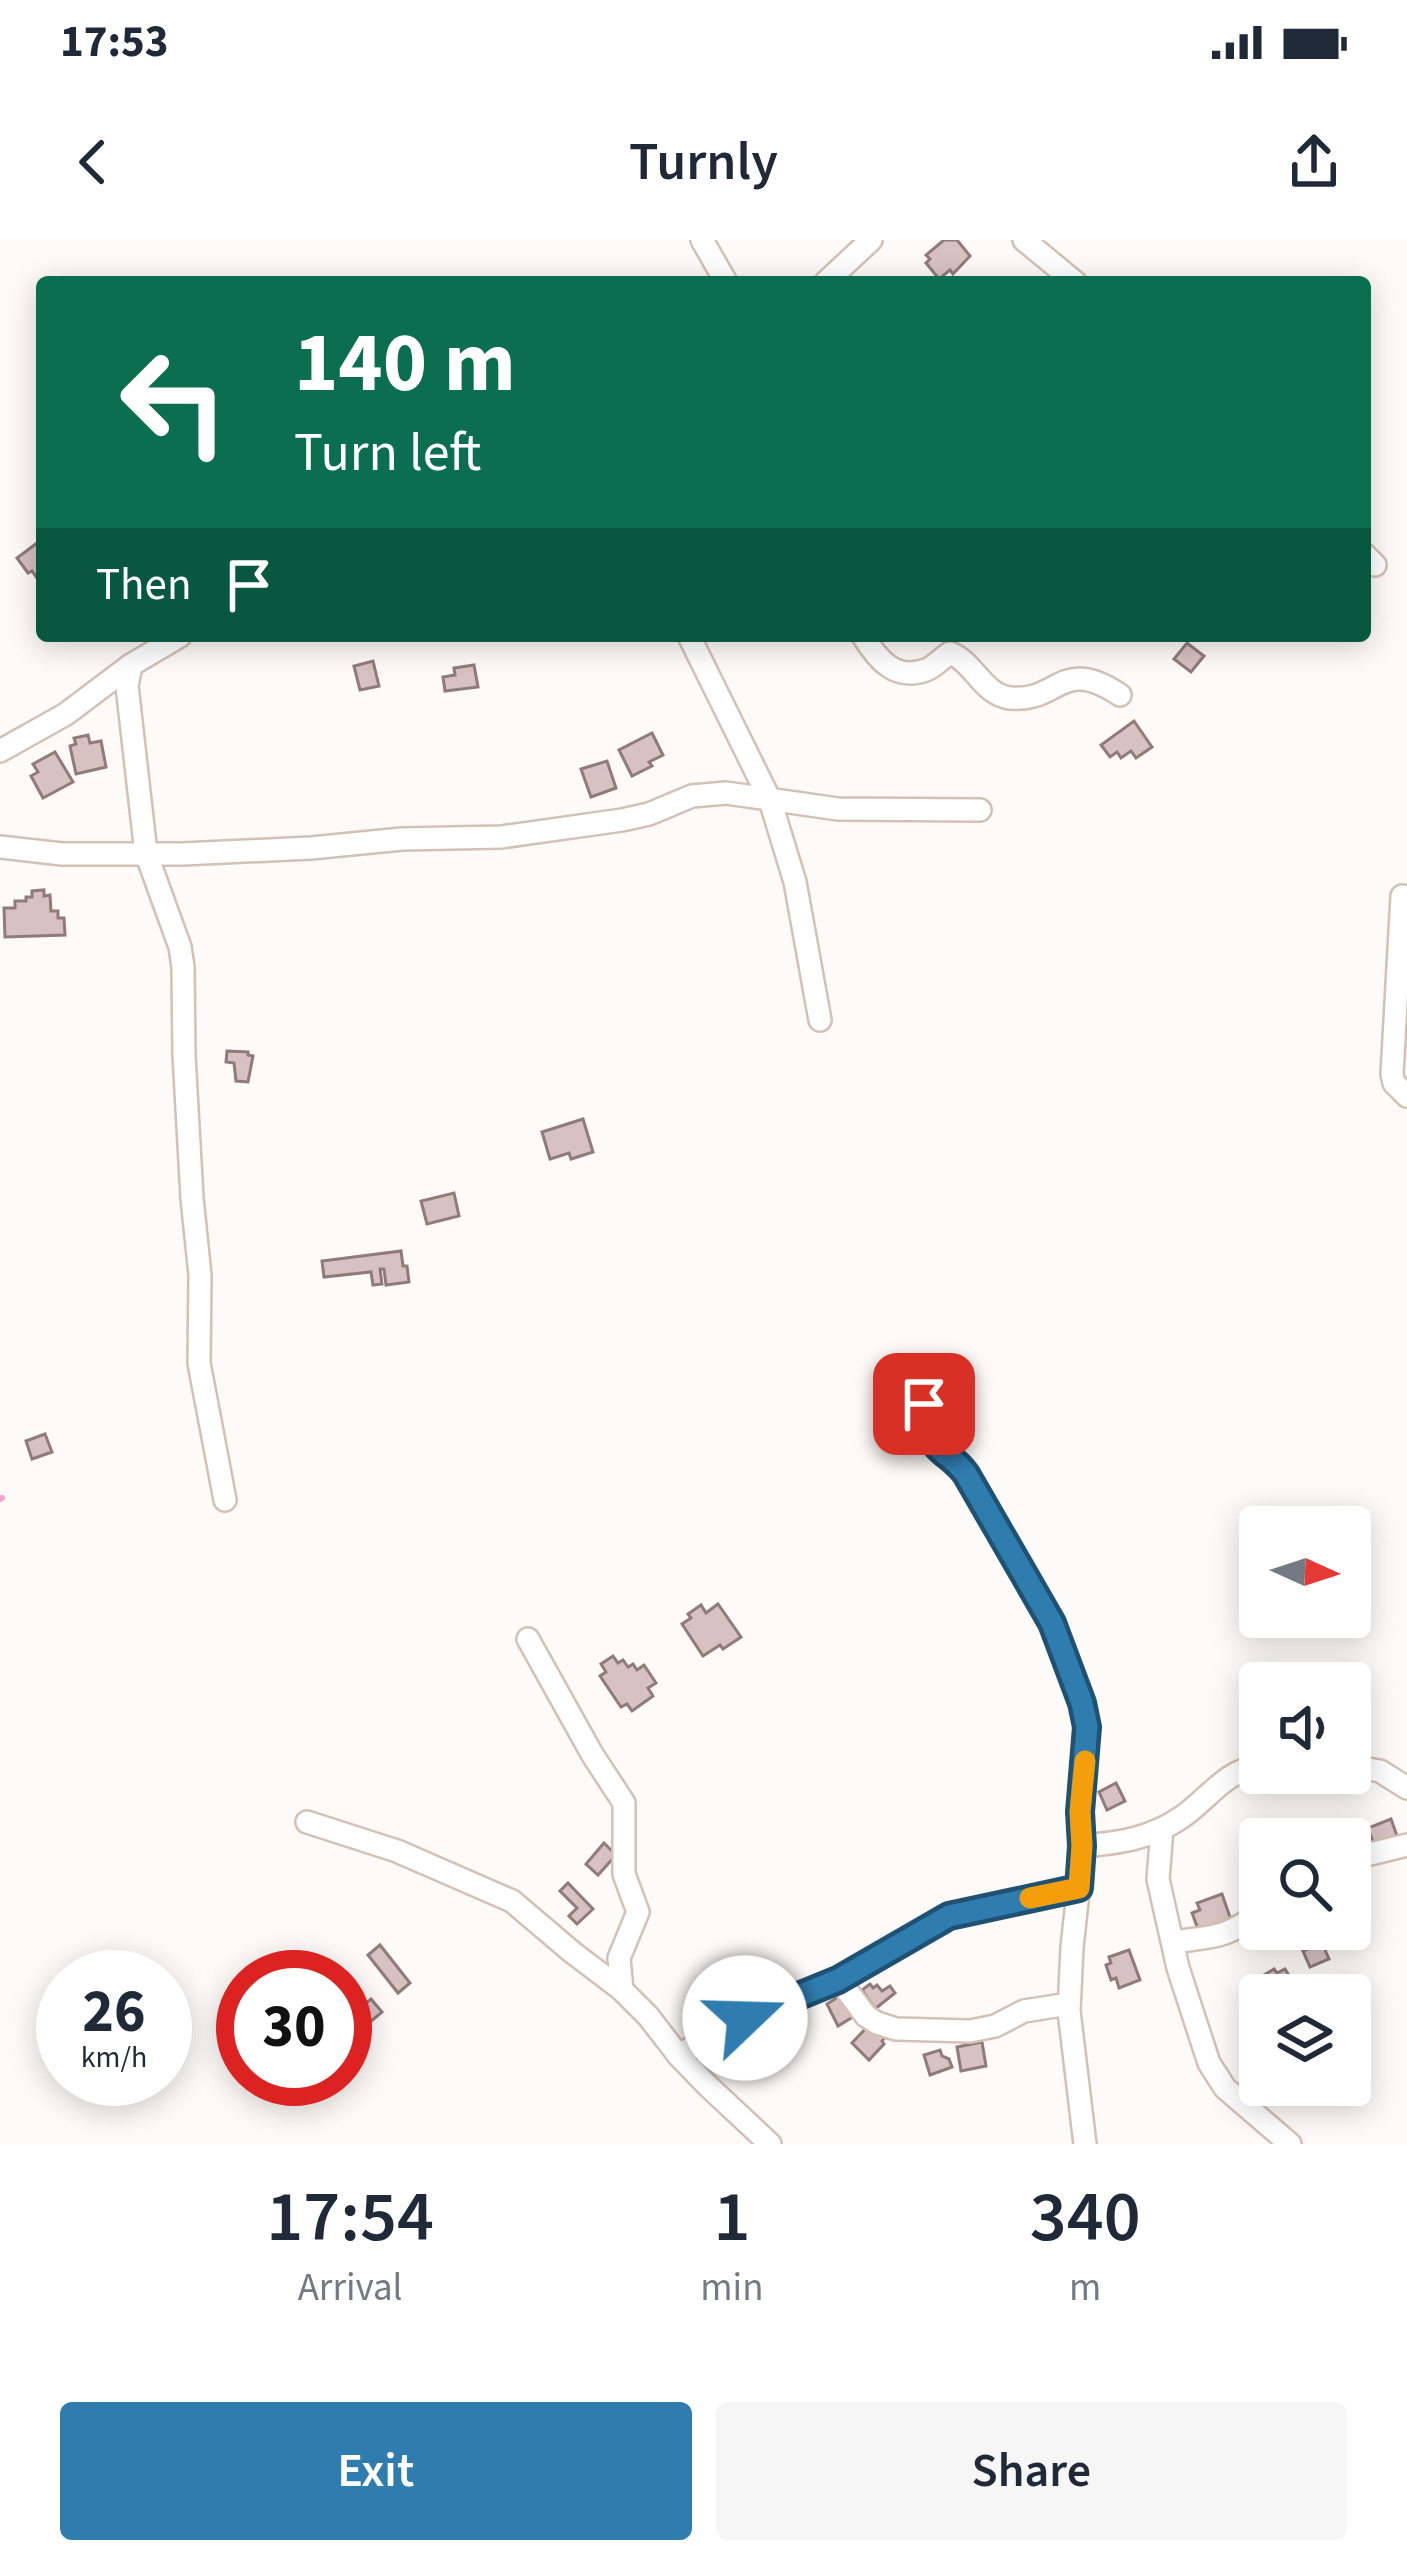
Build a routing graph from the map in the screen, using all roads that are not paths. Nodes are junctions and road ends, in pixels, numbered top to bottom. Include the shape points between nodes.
1 (702, 240) edge
2 (871, 240) edge
3 (1024, 240) edge
4 (723, 276) edge
5 (832, 276) edge
6 (1069, 276) edge
7 (170, 642) edge
8 (692, 642) edge
9 (867, 642) edge
10 (130, 665) junction
11 (1120, 695) dead end
12 (0, 751) edge
13 (770, 800) junction
14 (980, 810) dead end
15 (0, 847) edge
16 (146, 853) junction
17 (1407, 897) edge
18 (820, 1020) dead end
19 (1407, 1096) edge
20 (920, 1393) dead end
21 (225, 1500) dead end
22 (528, 1639) dead end
23 (1239, 1770) edge
24 (1371, 1770) edge
25 (1407, 1788) edge
26 (307, 1822) dead end
27 (1162, 1829) junction
28 (1407, 1845) edge
29 (1082, 1846) junction
30 (1371, 1854) edge
31 (1079, 1888) junction
32 (1239, 1927) edge
33 (1173, 1942) junction
34 (838, 1980) junction
35 (622, 1990) junction
36 (1069, 2004) junction
37 (679, 2056) junction
38 (770, 2144) edge
39 (1085, 2144) edge
40 (1290, 2144) edge

1 - 4 street
2 - 5 street
3 - 6 street
7 - 10 street
8 - 13 street
9 - 11 street via 891,670 906,674 931,669 950,653 963,658 1008,698 1078,678
10 - 12 street
10 - 16 street
13 - 14 street
13 - 16 street via 708,793 636,817 501,837
13 - 18 street via 795,882
15 - 16 street
16 - 21 street via 183,968 199,1364
17 - 19 street via 1392,1074
20 - 29 street via 932,1440 977,1491 1073,1676 1087,1727
22 - 35 street via 625,1807 624,1874 638,1912 619,1958
23 - 27 street
24 - 25 street
26 - 35 street via 502,1895
27 - 29 street
27 - 33 street via 1158,1873
28 - 30 street
29 - 31 street
31 - 34 street via 949,1916
31 - 36 street
32 - 33 street
33 - 40 street via 1214,2073
34 - 36 street via 866,2016 896,2029 983,2029
34 - 37 street via 740,2020
35 - 37 street
36 - 39 street
37 - 38 street

